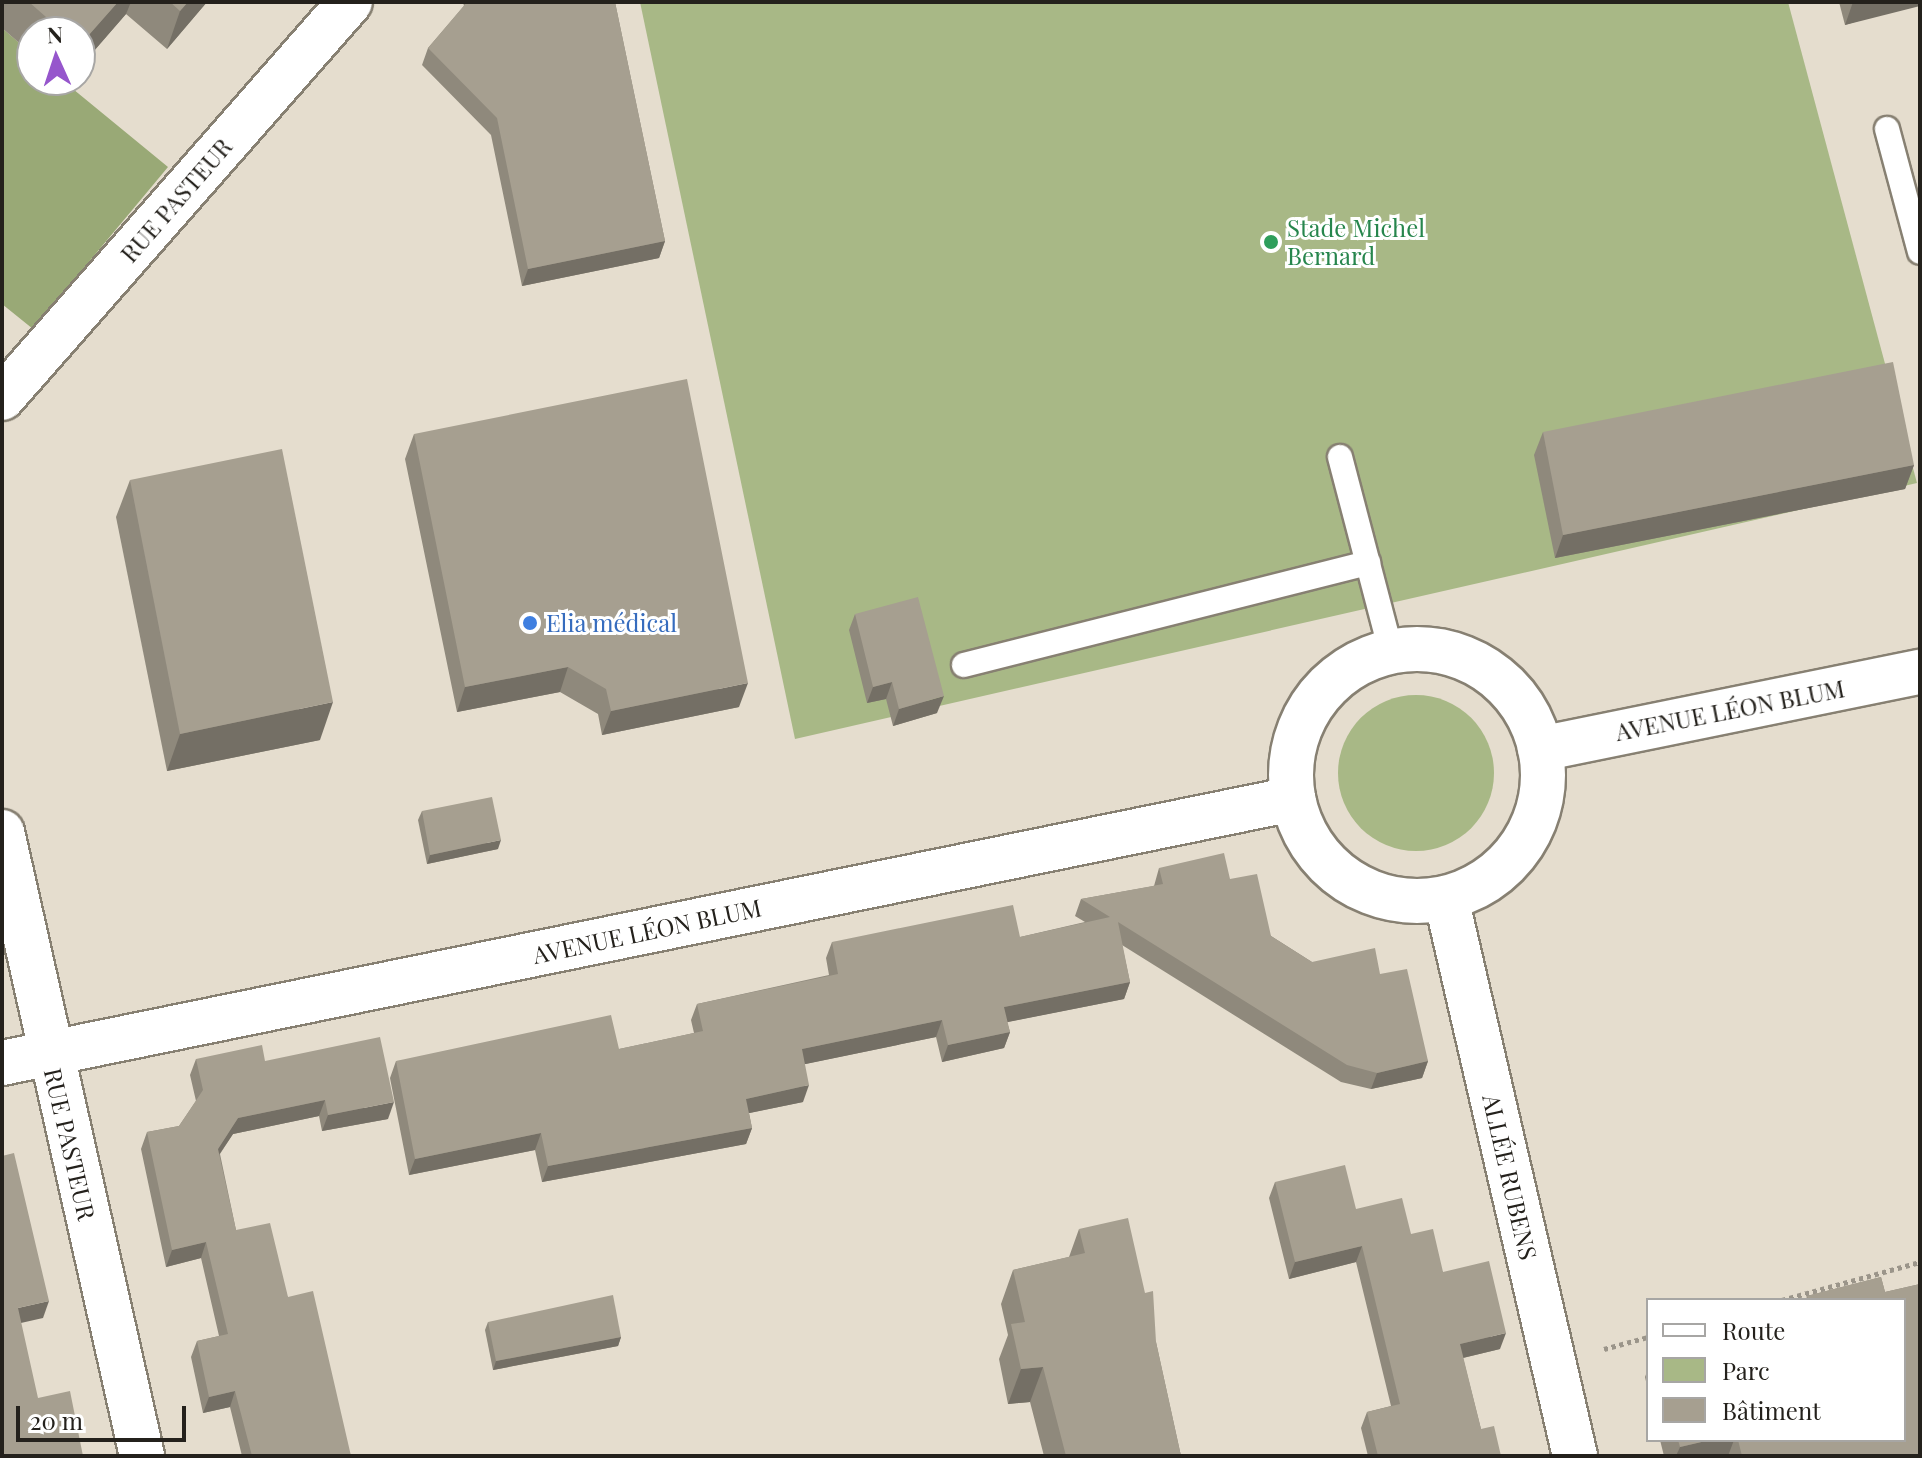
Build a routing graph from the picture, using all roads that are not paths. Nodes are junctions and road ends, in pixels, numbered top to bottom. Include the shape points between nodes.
1 (350, 2) edge
2 (1887, 129) dead end
3 (1920, 252) edge
4 (2, 398) edge
5 (1340, 457) dead end
6 (1368, 563) junction
7 (1391, 652) junction
8 (964, 665) dead end
9 (1920, 672) edge
10 (1540, 749) junction
11 (1293, 799) junction
12 (2, 832) edge
13 (1446, 898) junction
14 (48, 1054) junction
15 (2, 1063) edge
16 (142, 1456) edge
17 (1575, 1456) edge

1 - 4 street, RUE PASTEUR
2 - 3 lane
5 - 6 lane
6 - 7 lane
6 - 8 lane
7 - 10 street via 1440,651 1486,670 1521,703
7 - 11 street via 1346,671 1311,706 1293,751
9 - 10 street, AVENUE LÉON BLUM
10 - 13 street via 1541,797 1524,842 1490,878
11 - 13 street via 1312,846 1348,881 1395,899
11 - 14 street, AVENUE LÉON BLUM
12 - 14 street, RUE PASTEUR
13 - 17 street, ALLÉE RUBENS
14 - 15 street, AVENUE LÉON BLUM
14 - 16 street, RUE PASTEUR

